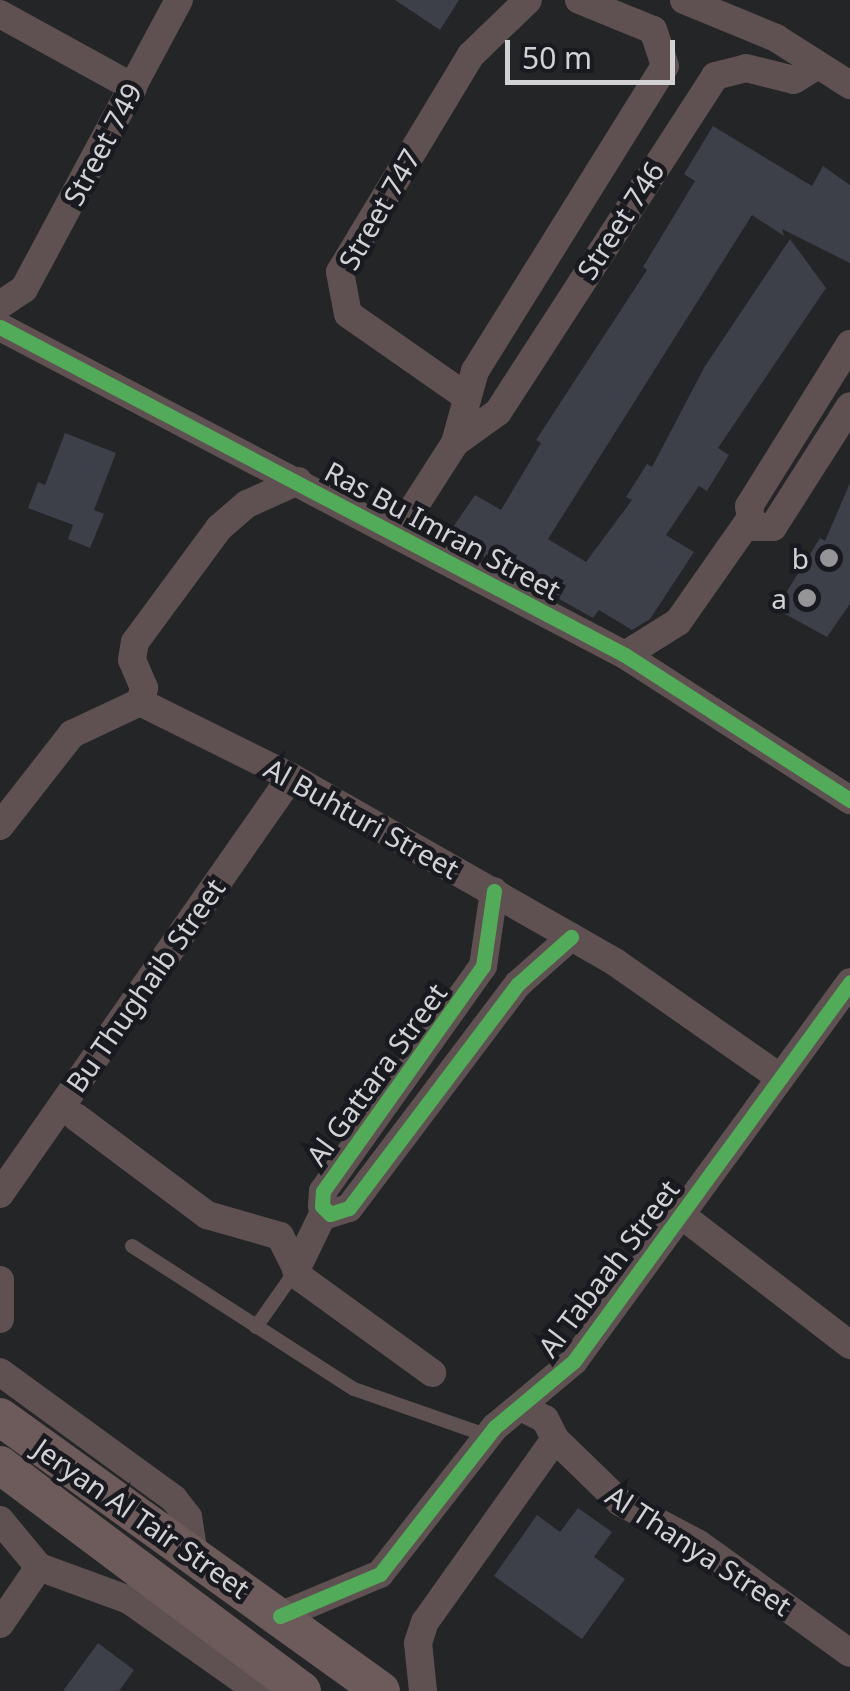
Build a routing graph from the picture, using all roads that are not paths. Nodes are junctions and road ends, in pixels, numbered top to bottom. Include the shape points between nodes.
1 (179, 0) edge
2 (528, 0) edge
3 (579, 0) edge
4 (684, 0) edge
5 (0, 14) edge
6 (816, 66) junction
7 (850, 85) edge
8 (133, 87) junction
9 (592, 190) junction
10 (625, 211) junction
11 (24, 289) junction
12 (0, 305) edge
13 (0, 327) edge
14 (850, 344) edge
15 (40, 347) junction
16 (464, 394) junction
17 (850, 406) edge
18 (455, 443) junction
19 (298, 481) junction
20 (748, 522) junction
21 (396, 535) junction
22 (625, 655) junction
23 (140, 702) junction
24 (291, 777) junction
25 (850, 800) edge
26 (0, 826) edge
27 (494, 891) junction
28 (572, 937) junction
29 (850, 982) edge
30 (778, 1077) junction
31 (76, 1116) dead end
32 (0, 1194) edge
33 (325, 1210) junction
34 (680, 1214) junction
35 (132, 1246) dead end
36 (296, 1270) junction
37 (0, 1280) edge
38 (0, 1319) edge
39 (256, 1327) junction
40 (838, 1328) edge
41 (850, 1344) edge
42 (0, 1372) edge
43 (432, 1372) dead end
44 (521, 1408) junction
45 (0, 1417) edge
46 (488, 1436) junction
47 (555, 1439) junction
48 (0, 1464) edge
49 (532, 1475) junction
50 (596, 1482) junction
51 (0, 1520) edge
52 (194, 1556) junction
53 (39, 1567) junction
54 (280, 1616) junction
55 (0, 1624) edge
56 (850, 1653) edge
57 (337, 1678) edge
58 (258, 1691) edge
59 (302, 1691) edge
60 (381, 1691) edge
61 (423, 1691) edge

1 - 8 street, Street 749
2 - 16 street, Street 747 via 471,55 340,272 348,314
3 - 9 street, Street 746 via 643,24 666,53 661,78
4 - 6 street via 776,38
5 - 8 street
6 - 7 street
6 - 10 street, Street 746 via 794,80 746,68 716,76
8 - 11 street, Street 749
9 - 10 street
9 - 16 street, Street 746
10 - 18 street, Street 746 via 498,412
11 - 12 street, Street 749
11 - 15 street
13 - 15 street, Ras Bu Imran Street
14 - 20 street via 749,506
15 - 19 street, Ras Bu Imran Street
16 - 18 street, Street 746
17 - 20 street via 773,527 761,531
18 - 21 street, Street 746
19 - 21 street, Ras Bu Imran Street
19 - 23 street via 234,512 138,637 132,654 144,688
20 - 22 street via 678,622
21 - 22 street, Ras Bu Imran Street
22 - 25 street, Ras Bu Imran Street
23 - 24 street, Al Buhturi Street
23 - 26 street via 72,734
24 - 27 street, Al Buhturi Street
24 - 32 street, Bu Thughaib Street
27 - 28 street, Al Buhturi Street
27 - 33 street, Al Gattara Street via 483,966 323,1191
28 - 30 street, Al Buhturi Street
28 - 33 street, Al Gattara Street via 518,984 349,1208 337,1215
29 - 30 street, Al Tabaah Street
30 - 34 street, Al Tabaah Street
31 - 36 street via 218,1222 280,1236
33 - 36 street
34 - 40 street
34 - 44 street, Al Tabaah Street via 574,1361
35 - 39 lane
36 - 39 lane
36 - 43 street
37 - 38 street
39 - 46 lane via 354,1389
40 - 41 street
42 - 52 street via 174,1498 188,1517
44 - 46 street, Al Tabaah Street
44 - 47 street, Al Thanya Street via 546,1420
45 - 52 street, Jeryan Al Tair Street
46 - 54 street, Al Tabaah Street via 380,1574
47 - 49 street
47 - 50 street, Al Thanya Street
48 - 59 street, Jeryan Al Tair Street
49 - 50 street, Al Thanya Street
49 - 61 street via 425,1622 418,1642
50 - 56 street, Al Thanya Street via 633,1511 700,1544
51 - 53 street
52 - 54 street, Jeryan Al Tair Street
53 - 55 street
53 - 58 street via 129,1600
54 - 57 street, Jeryan Al Tair Street
57 - 60 street, Jeryan Al Tair Street

